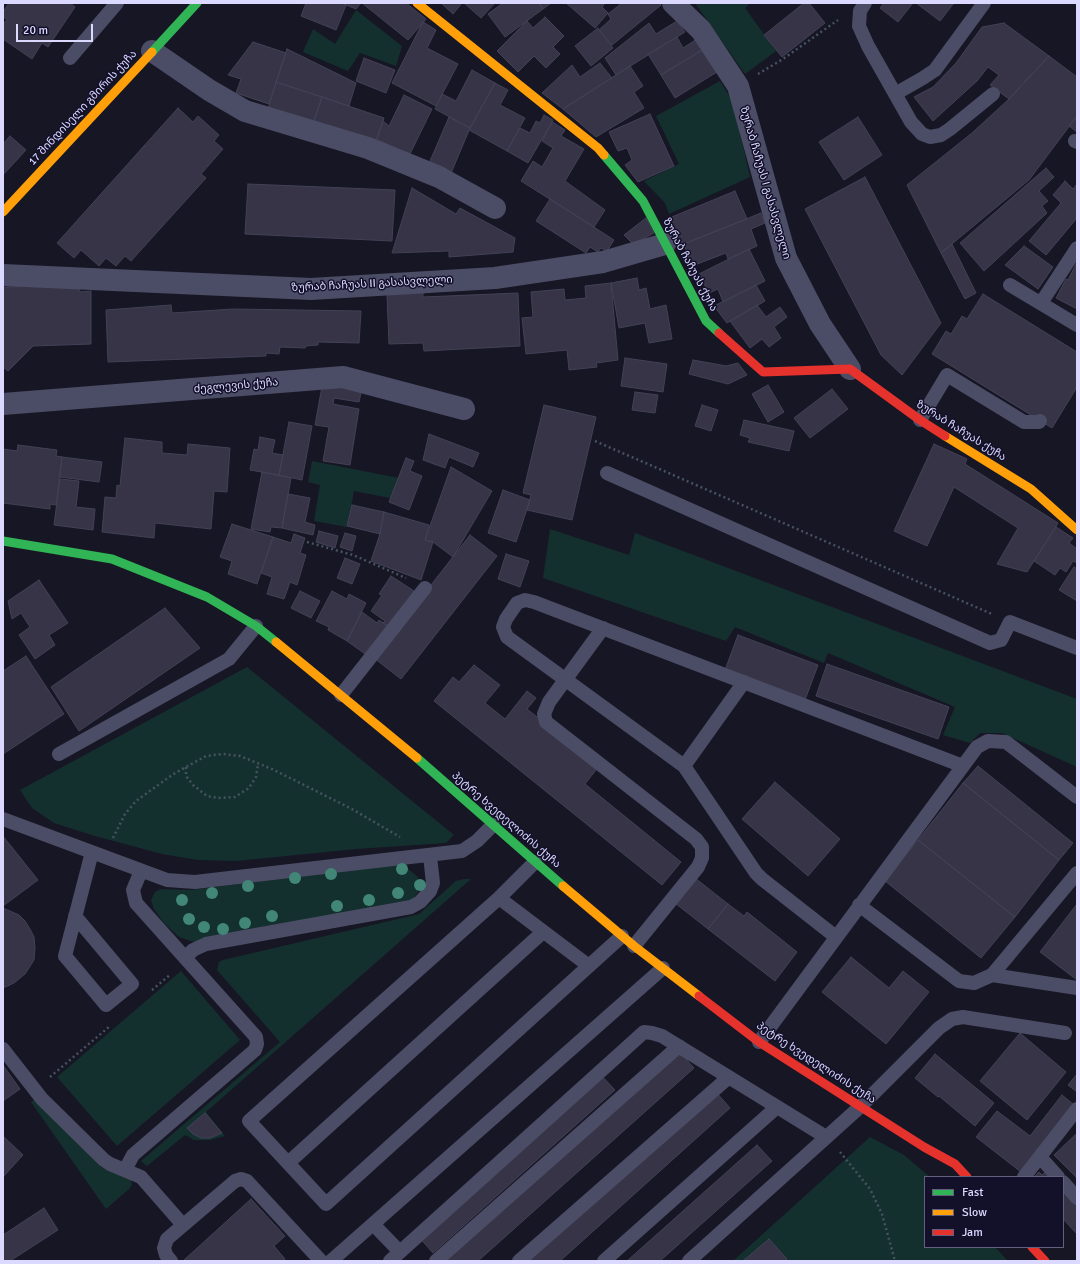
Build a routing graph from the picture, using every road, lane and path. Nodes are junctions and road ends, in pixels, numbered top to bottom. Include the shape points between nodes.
1 (117, 3) edge
2 (197, 3) edge
3 (417, 3) edge
4 (673, 3) edge
5 (984, 3) edge
6 (863, 7) edge
7 (152, 51) junction
8 (70, 58) dead end
9 (738, 86) junction
10 (895, 94) junction
11 (993, 94) dead end
12 (495, 208) dead end
13 (3, 212) edge
14 (665, 244) junction
15 (1077, 248) edge
16 (3, 275) edge
17 (1010, 285) dead end
18 (1041, 304) junction
19 (1077, 325) edge
20 (850, 369) junction
21 (3, 404) edge
22 (464, 409) dead end
23 (920, 420) junction
24 (1040, 421) dead end
25 (595, 441) dead end
26 (607, 473) dead end
27 (1077, 530) edge
28 (3, 541) edge
29 (307, 542) dead end
30 (425, 588) joint
31 (1010, 622) junction
32 (256, 626) junction
33 (603, 628) junction
34 (1077, 648) edge
35 (565, 679) junction
36 (744, 682) junction
37 (341, 695) junction
38 (59, 754) dead end
39 (258, 763) junction
40 (684, 766) junction
41 (963, 766) junction
42 (186, 767) junction
43 (1077, 796) edge
44 (3, 819) edge
45 (493, 825) junction
46 (98, 854) junction
47 (425, 856) junction
48 (535, 862) junction
49 (141, 870) junction
50 (1077, 873) edge
51 (499, 898) junction
52 (859, 905) junction
53 (75, 916) junction
54 (543, 932) junction
55 (622, 936) junction
56 (836, 937) junction
57 (634, 946) junction
58 (185, 958) junction
59 (589, 966) junction
60 (663, 968) junction
61 (992, 975) junction
62 (1077, 988) edge
63 (1065, 1033) dead end
64 (759, 1042) junction
65 (679, 1046) junction
66 (3, 1049) edge
67 (729, 1077) junction
68 (861, 1106) junction
69 (777, 1107) junction
70 (1077, 1110) edge
71 (826, 1137) junction
72 (1040, 1157) junction
73 (288, 1162) junction
74 (125, 1170) junction
75 (966, 1176) edge
76 (1025, 1176) edge
77 (1057, 1176) edge
78 (1064, 1183) edge
79 (1077, 1198) edge
80 (373, 1224) junction
81 (184, 1225) junction
82 (1033, 1248) edge
83 (395, 1257) edge
84 (171, 1261) edge
85 (321, 1261) edge
86 (331, 1261) edge
87 (436, 1261) edge
88 (519, 1261) edge
89 (604, 1261) edge
90 (689, 1261) edge
91 (895, 1261) edge
92 (1045, 1261) edge

1 - 8 lane
2 - 7 street, 17 შინდისელი გმირის ქუჩა
3 - 14 street, ზურაბ ჩაჩუას ქუჩა via 598,148 643,201
4 - 9 street, ზურაბ ჩაჩუას I გასასვლელი via 701,30
5 - 10 lane via 934,70
6 - 9 path via 850,11 783,59
6 - 10 lane via 859,26
7 - 12 street via 209,90 245,110 368,148 439,177
7 - 13 street, 17 შინდისელი გმირის ქუჩა
9 - 20 street, ზურაბ ჩაჩუას I გასასვლელი via 786,258 820,324
10 - 11 lane via 911,122 922,134 930,137 941,135 950,129
14 - 16 street, ზურაბ ჩაჩუას II გასასვლელი via 603,262 495,278 310,289
14 - 20 street, ზურაბ ჩაჩუას ქუჩა via 706,321 763,372
15 - 18 lane
17 - 18 lane
18 - 19 lane
20 - 23 street, ზურაბ ჩაჩუას ქუჩა
21 - 22 street, ძეგლევის ქუჩა via 343,377
23 - 24 lane via 947,375 1024,422
23 - 27 street, ზურაბ ჩაჩუას ქუჩა via 1031,489
25 - 31 path
26 - 31 lane via 990,644 1001,640
28 - 32 street, პეტრე ხვედელიძის ქუჩა via 112,559 207,597
29 - 30 path via 388,569
30 - 37 lane
31 - 34 lane
32 - 37 street, პეტრე ხვედელიძის ქუჩა
32 - 38 lane via 229,659
33 - 35 lane
33 - 35 lane via 534,602 525,600 517,603 502,627 507,637
33 - 36 lane
35 - 40 lane
35 - 57 lane via 549,702 544,714 546,722 696,839 702,847 702,858 698,868
36 - 40 lane
36 - 41 lane
37 - 45 street, პეტრე ხვედელიძის ქუჩა
39 - 42 path via 240,756 223,754 206,756
39 - 42 path via 256,778 249,788 235,796 218,798 207,796 193,785 186,776
39 - 47 path via 350,808 404,839
40 - 56 lane via 756,873
41 - 43 lane via 977,747 988,741 1006,742
41 - 52 lane
42 - 46 path via 136,801
44 - 46 lane
45 - 47 lane via 462,851
45 - 48 street, პეტრე ხვედელიძის ქუჩა
46 - 49 lane
46 - 53 lane
47 - 49 lane via 195,882 167,880
47 - 58 lane via 432,883 430,891 411,907 206,944
48 - 51 lane
48 - 55 street, პეტრე ხვედელიძის ქუჩა
49 - 58 lane via 133,890 136,903
50 - 61 lane
51 - 54 lane
51 - 73 lane via 249,1121
52 - 56 lane
52 - 61 lane via 959,981 974,983
53 - 53 lane via 65,956 106,1005 132,984
54 - 59 lane
54 - 73 lane
55 - 57 street, პეტრე ხვედელიძის ქუჩა
55 - 59 lane
56 - 64 lane
57 - 60 street, პეტრე ხვედელიძის ქუჩა
58 - 74 lane via 256,1037 257,1044 255,1050 133,1155
59 - 73 lane via 326,1204
60 - 64 street, პეტრე ხვედელიძის ქუჩა
60 - 80 lane
61 - 62 lane
63 - 68 lane via 963,1017 952,1019 939,1028
64 - 68 street, პეტრე ხვედელიძის ქუჩა
65 - 67 lane
65 - 83 lane via 662,1036 644,1032
65 - 87 lane
66 - 74 lane via 48,1105 104,1160
67 - 69 lane
67 - 88 lane
68 - 71 lane
68 - 75 street, პეტრე ხვედელიძის ქუჩა via 955,1164
69 - 71 lane
69 - 89 lane
70 - 72 lane
71 - 90 lane
71 - 91 path via 870,1189 882,1214
72 - 76 lane
72 - 77 lane
74 - 81 lane via 141,1177
78 - 79 lane
80 - 83 lane
80 - 86 lane
81 - 84 lane via 167,1239 164,1248
81 - 85 lane via 235,1181 241,1179 246,1181
82 - 92 street

